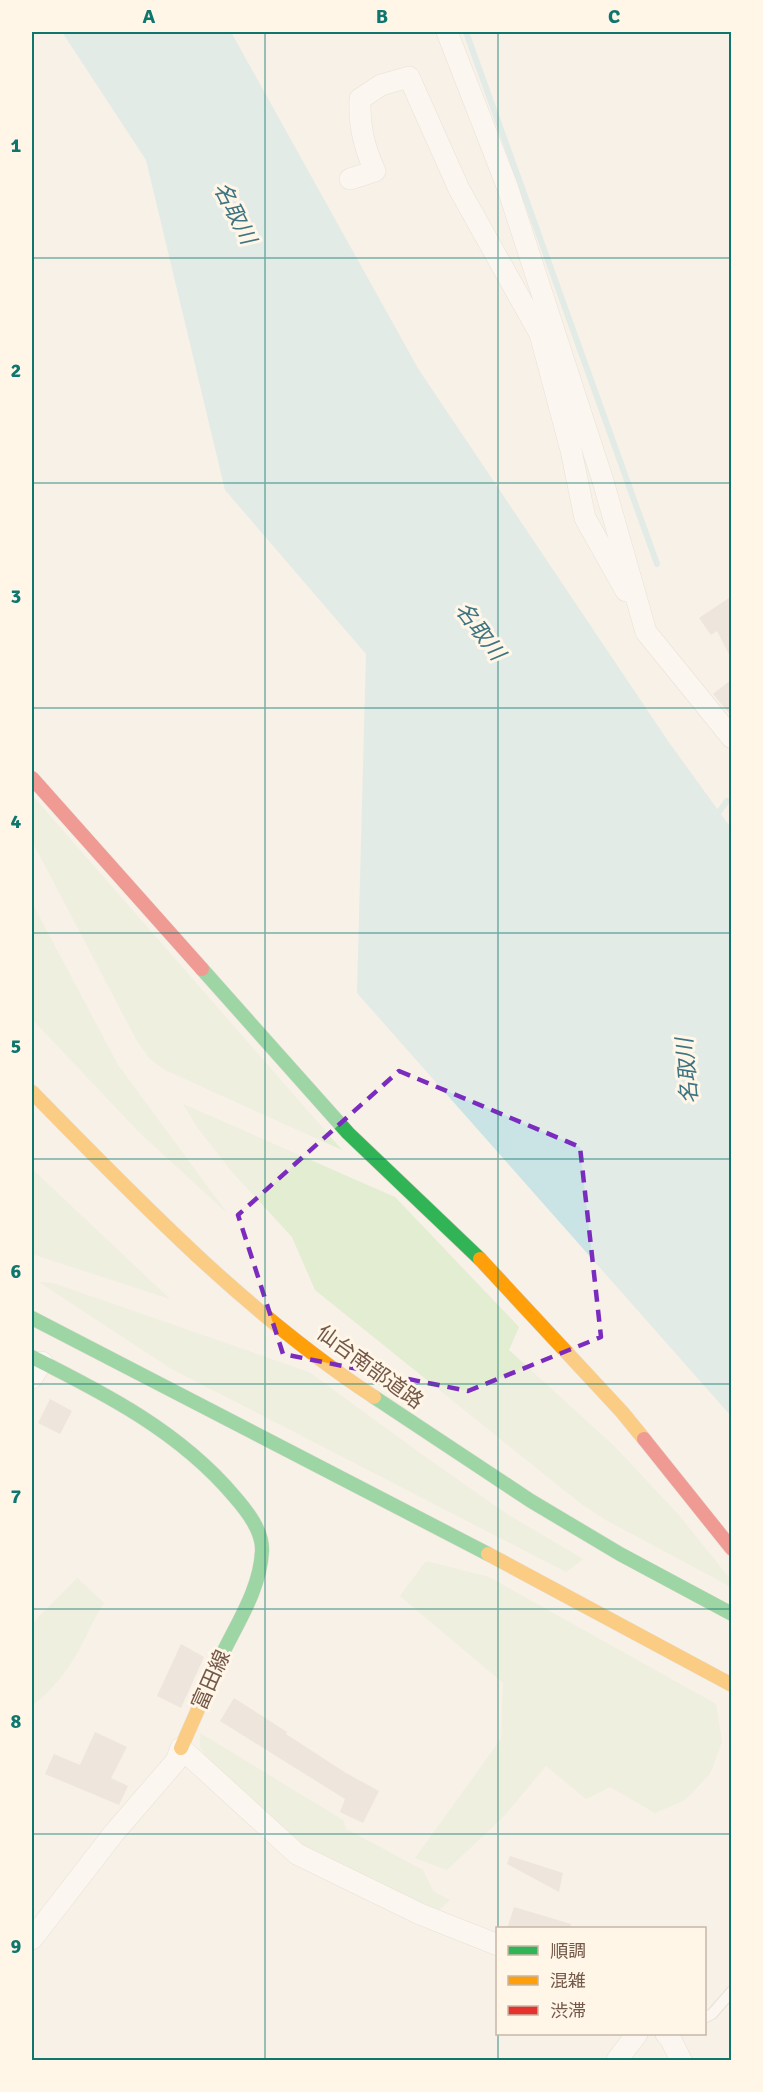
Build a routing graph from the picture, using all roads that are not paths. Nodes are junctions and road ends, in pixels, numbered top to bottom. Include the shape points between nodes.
1 (447, 32) edge
2 (350, 179) dead end
3 (644, 623) junction
4 (732, 738) edge
5 (32, 778) edge
6 (32, 1092) edge
7 (32, 1318) edge
8 (35, 1366) edge
9 (732, 1549) edge
10 (728, 1613) edge
11 (732, 1685) edge
12 (181, 1748) junction
13 (32, 1939) edge
14 (496, 1944) edge
15 (732, 1991) edge
16 (706, 2017) edge
17 (636, 2035) edge
18 (672, 2035) edge
19 (617, 2061) edge
20 (681, 2061) edge

1 - 3 street via 507,186 603,481
2 - 3 street via 375,171 365,150 360,99 381,85 409,77 459,189 540,334 585,518
3 - 4 street via 646,632
5 - 9 main road via 348,1133 471,1249 622,1412
6 - 10 main road, 仙台南部道路 via 164,1226 264,1314 354,1384 531,1501
7 - 11 main road
8 - 12 main road, 富田線 via 94,1389 166,1432 214,1472 252,1517 262,1549 257,1584
12 - 13 street via 176,1761
12 - 14 street via 297,1854 420,1914
15 - 16 lane
17 - 19 street
18 - 20 street

